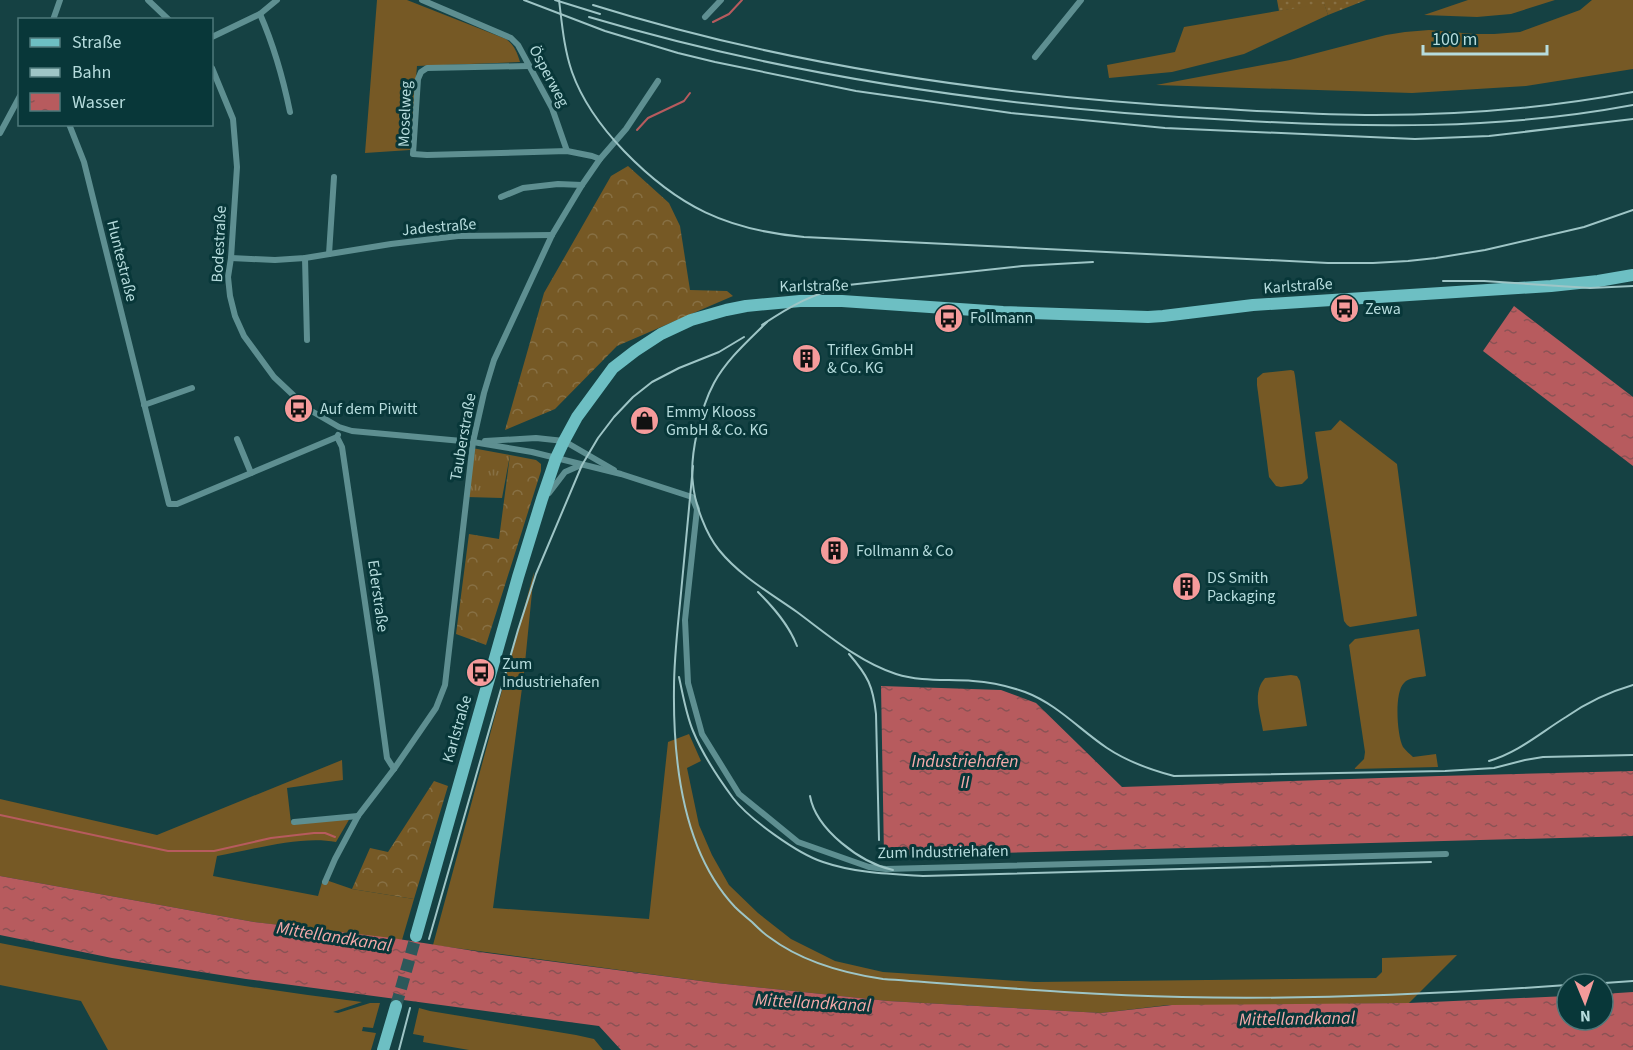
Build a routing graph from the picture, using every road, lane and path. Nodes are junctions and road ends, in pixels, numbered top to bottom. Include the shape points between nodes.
1 (60, 0) edge
2 (148, 0) edge
3 (277, 0) edge
4 (422, 0) edge
5 (721, 0) edge
6 (1081, 0) edge
7 (260, 14) junction
8 (705, 17) dead end
9 (54, 18) edge
10 (167, 18) edge
11 (213, 37) edge
12 (1035, 57) dead end
13 (529, 66) junction
14 (213, 70) edge
15 (658, 81) dead end
16 (18, 100) edge
17 (290, 112) dead end
18 (70, 126) edge
19 (0, 133) edge
20 (567, 151) junction
21 (600, 159) junction
22 (334, 177) dead end
23 (582, 185) junction
24 (501, 198) dead end
25 (552, 236) junction
26 (329, 255) junction
27 (231, 258) junction
28 (306, 258) junction
29 (1633, 274) edge
30 (307, 340) dead end
31 (192, 388) dead end
32 (144, 405) junction
33 (339, 427) junction
34 (337, 437) junction
35 (237, 439) dead end
36 (564, 441) junction
37 (473, 442) junction
38 (556, 458) junction
39 (582, 465) junction
40 (251, 473) junction
41 (621, 474) junction
42 (536, 517) junction
43 (394, 769) junction
44 (358, 816) junction
45 (294, 822) dead end
46 (1446, 854) dead end
47 (325, 882) dead end
48 (416, 936) tunnel mouth
49 (396, 1006) tunnel mouth
50 (383, 1050) edge

1 - 9 street
2 - 10 street
3 - 7 street
4 - 13 street, Ösperweg via 511,38
5 - 8 street
6 - 12 street
7 - 11 street
7 - 17 street via 273,45
13 - 20 street, Ösperweg via 552,108
13 - 20 street, Moselweg via 428,68 421,72 413,154
14 - 27 street, Bodestraße via 233,119 237,167
15 - 21 street, Tauberstraße
16 - 19 street
18 - 32 street, Huntestraße via 84,162
20 - 21 street, Moselweg
21 - 23 street, Tauberstraße
22 - 26 street
23 - 24 street via 523,188
23 - 25 street, Tauberstraße
25 - 26 street, Jadestraße via 458,236
25 - 37 street, Tauberstraße via 494,360
26 - 28 street, Jadestraße
27 - 28 street, Jadestraße
27 - 33 street, Bodestraße via 230,296 244,336 274,377 308,409
28 - 30 street
29 - 36 street, Karlstraße via 1551,286 1253,305 1164,316 1003,312 842,301 746,306 691,320 635,351 613,368
31 - 32 street
32 - 40 street, Huntestraße via 169,504
33 - 34 street, Ederstraße
33 - 37 street, Bodestraße
34 - 40 street
34 - 43 street, Ederstraße via 342,447 387,758
35 - 40 street
36 - 37 street, Bodestraße via 536,438
36 - 38 street, Karlstraße
36 - 41 street, Zum Industriehafen
37 - 38 street, Bodestraße
37 - 43 street, Tauberstraße via 445,685 436,708
38 - 39 street, Zum Industriehafen
38 - 42 street, Karlstraße
39 - 41 street, Zum Industriehafen
39 - 42 street via 565,472
41 - 46 street, Zum Industriehafen via 692,497 697,509 685,620 687,684 702,734 739,794 798,842 869,867 886,868
42 - 48 street, Karlstraße
43 - 44 street, Tauberstraße
44 - 45 street
44 - 47 street, Tauberstraße
49 - 50 street

